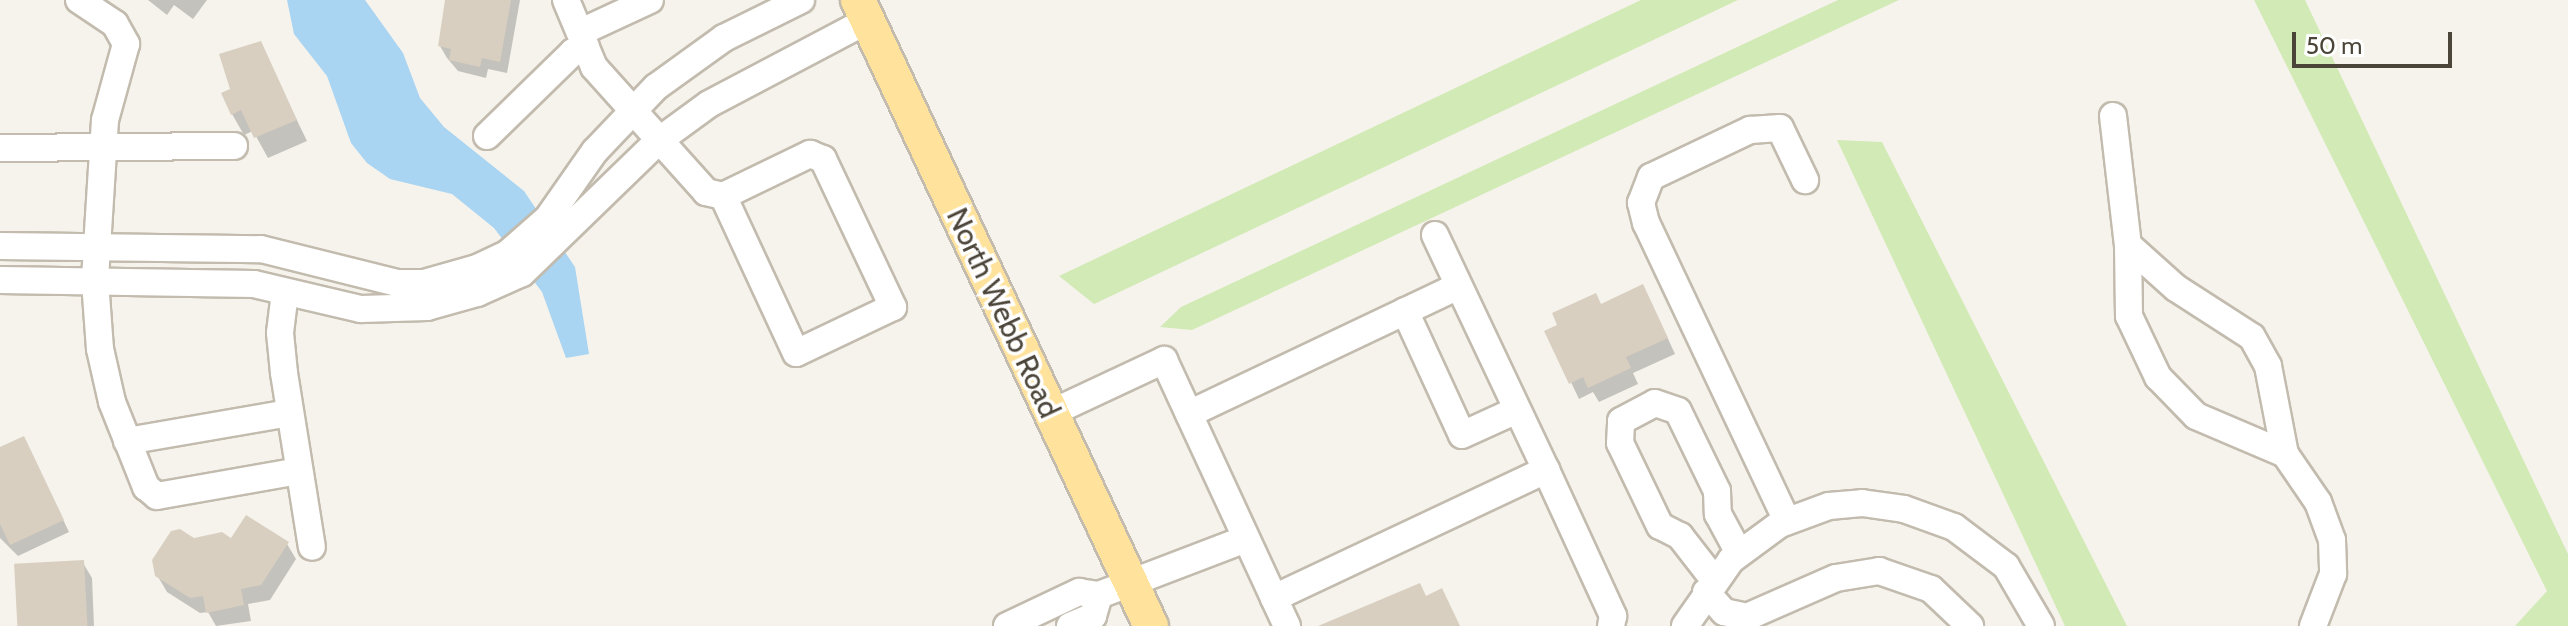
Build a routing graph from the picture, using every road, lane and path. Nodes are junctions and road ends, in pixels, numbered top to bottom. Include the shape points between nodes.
1 (79, 0) edge
2 (566, 0) edge
3 (801, 0) edge
4 (634, 3) edge
5 (863, 10) edge
6 (584, 39) junction
7 (632, 112) junction
8 (2113, 116) dead end
9 (487, 136) dead end
10 (657, 142) junction
11 (234, 146) dead end
12 (104, 147) junction
13 (0, 148) edge
14 (1805, 180) dead end
15 (723, 196) junction
16 (557, 227) junction
17 (1435, 235) dead end
18 (2128, 245) junction
19 (0, 246) edge
20 (96, 247) junction
21 (515, 263) junction
22 (0, 280) edge
23 (95, 281) junction
24 (1458, 286) junction
25 (285, 292) junction
26 (1405, 311) junction
27 (1517, 410) junction
28 (289, 413) junction
29 (1051, 413) junction
30 (1189, 414) junction
31 (127, 441) junction
32 (2285, 454) junction
33 (1546, 470) junction
34 (299, 471) junction
35 (1787, 521) junction
36 (1246, 539) junction
37 (312, 547) dead end
38 (1739, 553) junction
39 (1711, 586) junction
40 (1114, 588) junction
41 (1274, 598) junction
42 (1007, 626) edge
43 (1070, 626) edge
44 (1151, 626) edge
45 (1287, 626) edge
46 (1611, 626) edge
47 (1685, 626) edge
48 (1970, 626) edge
49 (2041, 626) edge
50 (2313, 626) edge

1 - 12 street via 115,24 126,44 112,87
2 - 6 street
3 - 7 street via 724,38 656,87
4 - 6 street
5 - 10 street
5 - 29 main road, North Webb Road
6 - 7 street via 594,67
6 - 9 street
7 - 10 street
7 - 16 street via 595,151
8 - 18 street
10 - 15 street via 706,192
10 - 16 street
11 - 12 street
12 - 13 street
12 - 20 street
14 - 35 street via 1780,128 1750,130 1651,177 1641,203
15 - 15 street via 810,154 823,159 893,307 796,353
16 - 21 street
17 - 24 street
18 - 32 street via 2176,288 2221,311 2252,337 2268,366
18 - 32 street via 2129,316 2158,377 2196,416
19 - 20 street
20 - 21 street via 261,249 397,283 424,283
20 - 23 street
21 - 25 street via 427,307 361,309
22 - 23 street
23 - 25 street via 254,284
23 - 31 street via 100,349
24 - 26 street
24 - 27 street
25 - 28 street via 280,333
26 - 27 street via 1462,435
26 - 30 street
27 - 33 street
28 - 31 street
28 - 34 street
29 - 30 street via 1164,360
29 - 40 main road, North Webb Road
30 - 36 street
31 - 34 street via 146,487 157,496
32 - 50 street via 2318,502 2332,540 2333,574
33 - 41 street
33 - 46 street via 1613,616
34 - 37 street
35 - 38 street
35 - 49 street via 1829,506 1862,503 1904,509 1954,527 2006,566
36 - 40 street via 1170,572
36 - 41 street
38 - 39 street
38 - 39 street via 1718,514 1717,491 1678,411 1655,403 1621,421 1620,443 1660,526 1680,536
39 - 47 street
39 - 48 street via 1724,612 1747,617 1836,578 1879,571 1931,589
40 - 42 street via 1079,592
40 - 43 street via 1093,616
40 - 44 main road, North Webb Road
41 - 45 street

